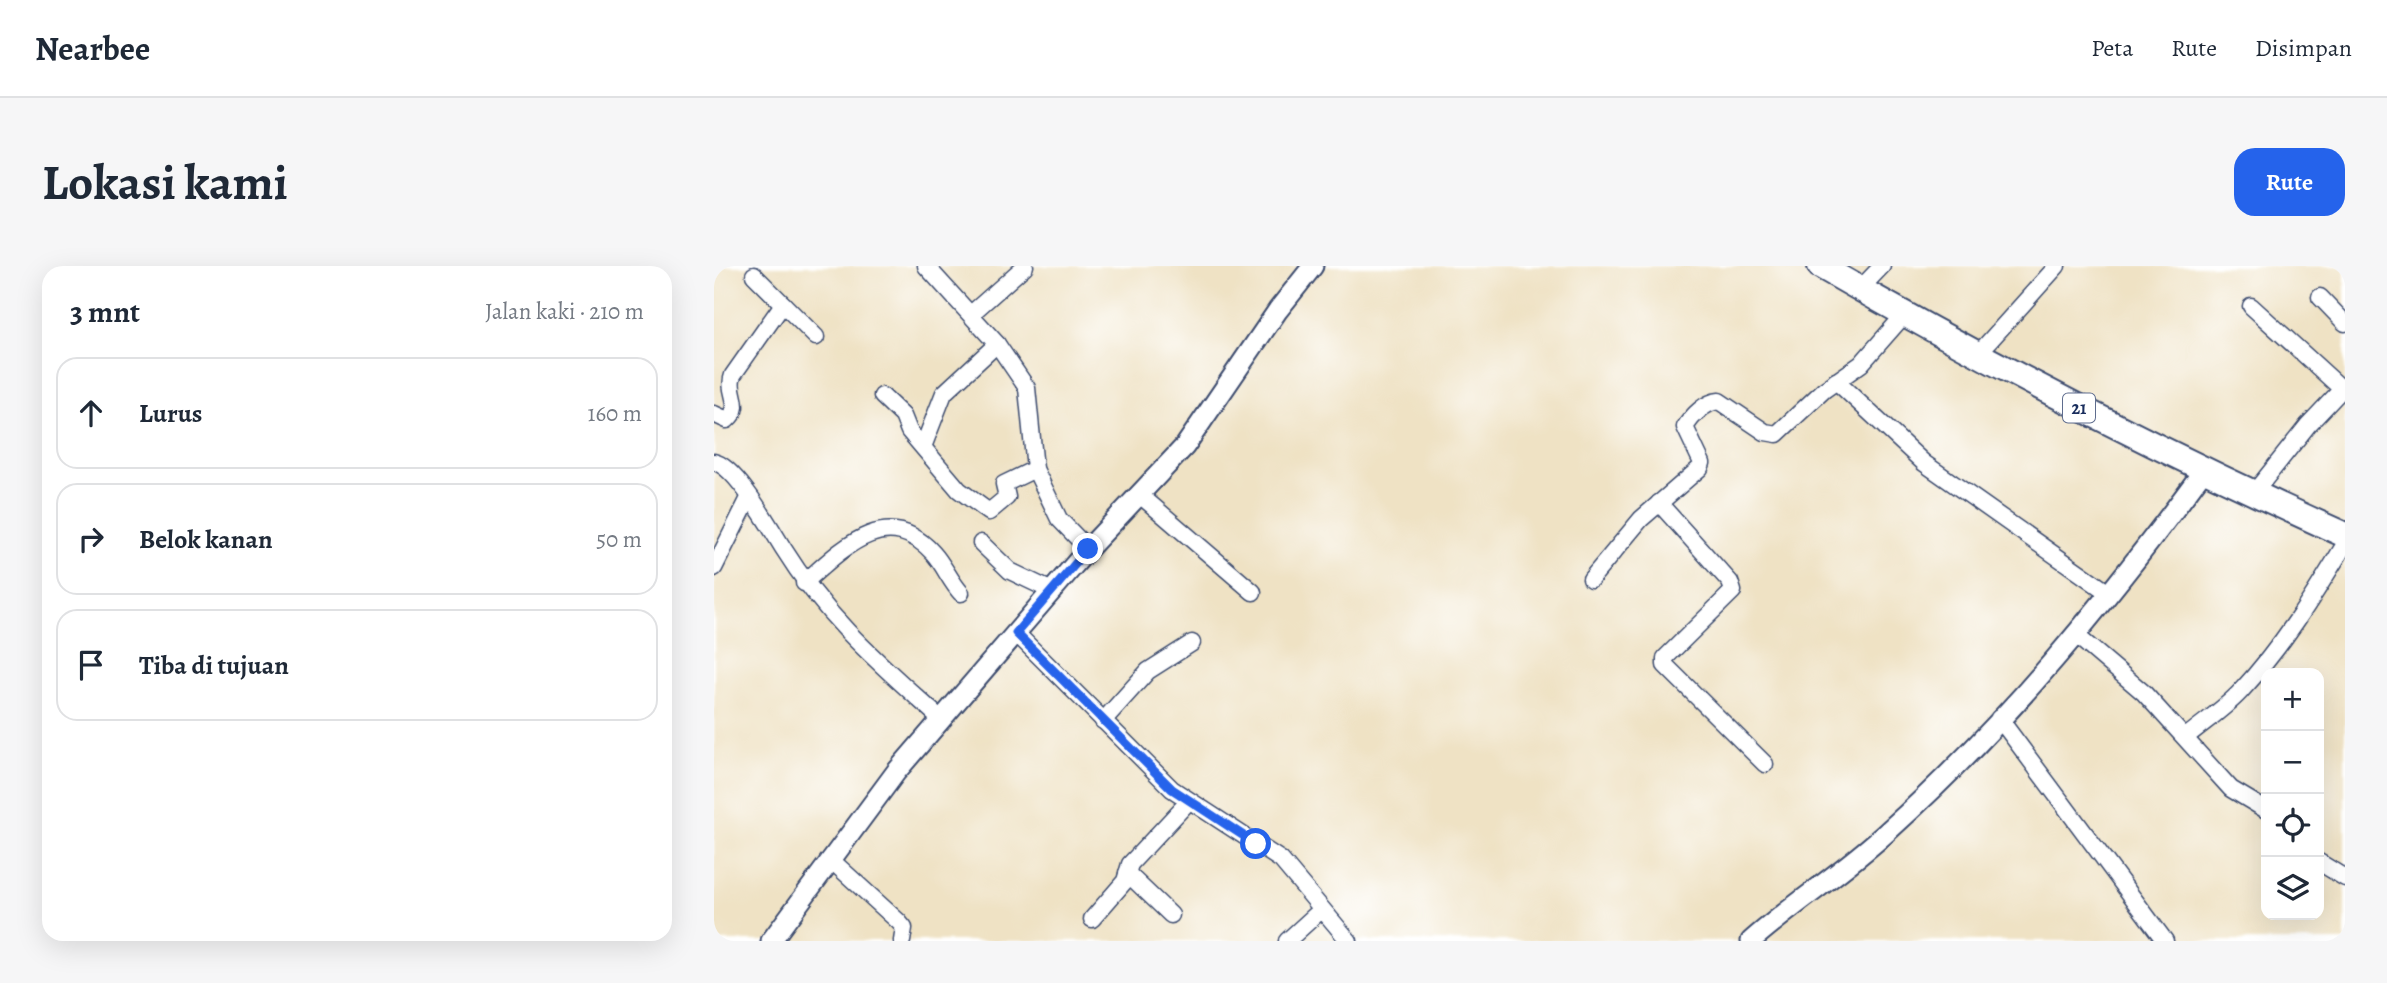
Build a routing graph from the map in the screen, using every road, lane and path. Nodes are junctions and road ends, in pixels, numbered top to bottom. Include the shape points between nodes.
1 (926, 266) edge
2 (1025, 266) edge
3 (1312, 266) edge
4 (1820, 266) edge
5 (1882, 266) edge
6 (2057, 266) edge
7 (753, 269) edge
8 (1860, 289) junction
9 (2320, 297) dead end
10 (783, 304) junction
11 (2251, 306) dead end
12 (971, 314) junction
13 (1904, 315) junction
14 (2345, 323) edge
15 (816, 337) dead end
16 (997, 344) junction
17 (1977, 355) junction
18 (1836, 381) junction
19 (2344, 387) edge
20 (882, 396) dead end
21 (714, 414) edge
22 (923, 447) junction
23 (714, 463) edge
24 (1035, 469) junction
25 (2203, 471) junction
26 (2253, 494) junction
27 (1140, 495) junction
28 (749, 498) junction
29 (1659, 503) junction
30 (2345, 535) edge
31 (981, 543) dead end
32 (2345, 544) edge
33 (1088, 549) junction
34 (714, 568) edge
35 (1591, 579) dead end
36 (804, 583) junction
37 (1052, 591) junction
38 (1253, 592) dead end
39 (961, 593) dead end
40 (2109, 594) junction
41 (1016, 633) junction
42 (2077, 636) junction
43 (1192, 643) dead end
44 (1999, 718) junction
45 (942, 720) junction
46 (1103, 720) junction
47 (2186, 737) junction
48 (1765, 764) dead end
49 (1188, 802) junction
50 (2261, 807) edge
51 (830, 859) junction
52 (2324, 865) edge
53 (1128, 873) junction
54 (2345, 878) edge
55 (1323, 912) junction
56 (1171, 915) dead end
57 (1092, 919) dead end
58 (1348, 940) edge
59 (771, 941) edge
60 (902, 941) edge
61 (1287, 941) edge
62 (1751, 941) edge
63 (2165, 941) edge

1 - 12 street
2 - 12 street
3 - 27 street via 1185,446
4 - 8 highway, 21
5 - 8 street
6 - 17 street
7 - 10 street
8 - 13 highway, 21
9 - 14 street
10 - 15 street
10 - 21 street via 733,375 730,386 737,403 733,413 727,420
11 - 19 street
12 - 16 street
13 - 17 highway, 21
13 - 18 street via 1861,363
16 - 22 street via 943,393
16 - 24 street via 1027,388
17 - 25 highway, 21
18 - 29 street via 1777,434 1765,432 1714,400 1685,427 1702,463 1700,468
18 - 40 street via 1924,463
19 - 26 street
20 - 22 street via 903,416
22 - 24 street via 959,490 989,512 1007,497 1004,484
23 - 28 street via 726,469
24 - 33 street via 1059,519
25 - 26 highway, 21
25 - 40 street
26 - 30 highway, 21
27 - 33 street
27 - 38 street
28 - 34 street
28 - 36 street
29 - 35 street
29 - 48 street via 1734,591 1665,658 1665,665
31 - 37 street via 1010,571
32 - 47 street via 2271,658 2237,695
33 - 37 street
36 - 39 street via 861,538 887,528 909,534 933,552
36 - 45 street via 848,635
37 - 41 street
40 - 42 street
41 - 45 street
41 - 46 street
42 - 44 street
42 - 47 street via 2144,693
43 - 46 street via 1148,671
44 - 62 street via 1891,829
44 - 63 street
45 - 51 street
46 - 49 street
47 - 50 street via 2231,789
49 - 53 street via 1130,864
49 - 55 street via 1281,860
51 - 59 street
51 - 60 street via 899,922 904,928
52 - 54 street
53 - 56 street
53 - 57 street
55 - 58 street
55 - 61 street

